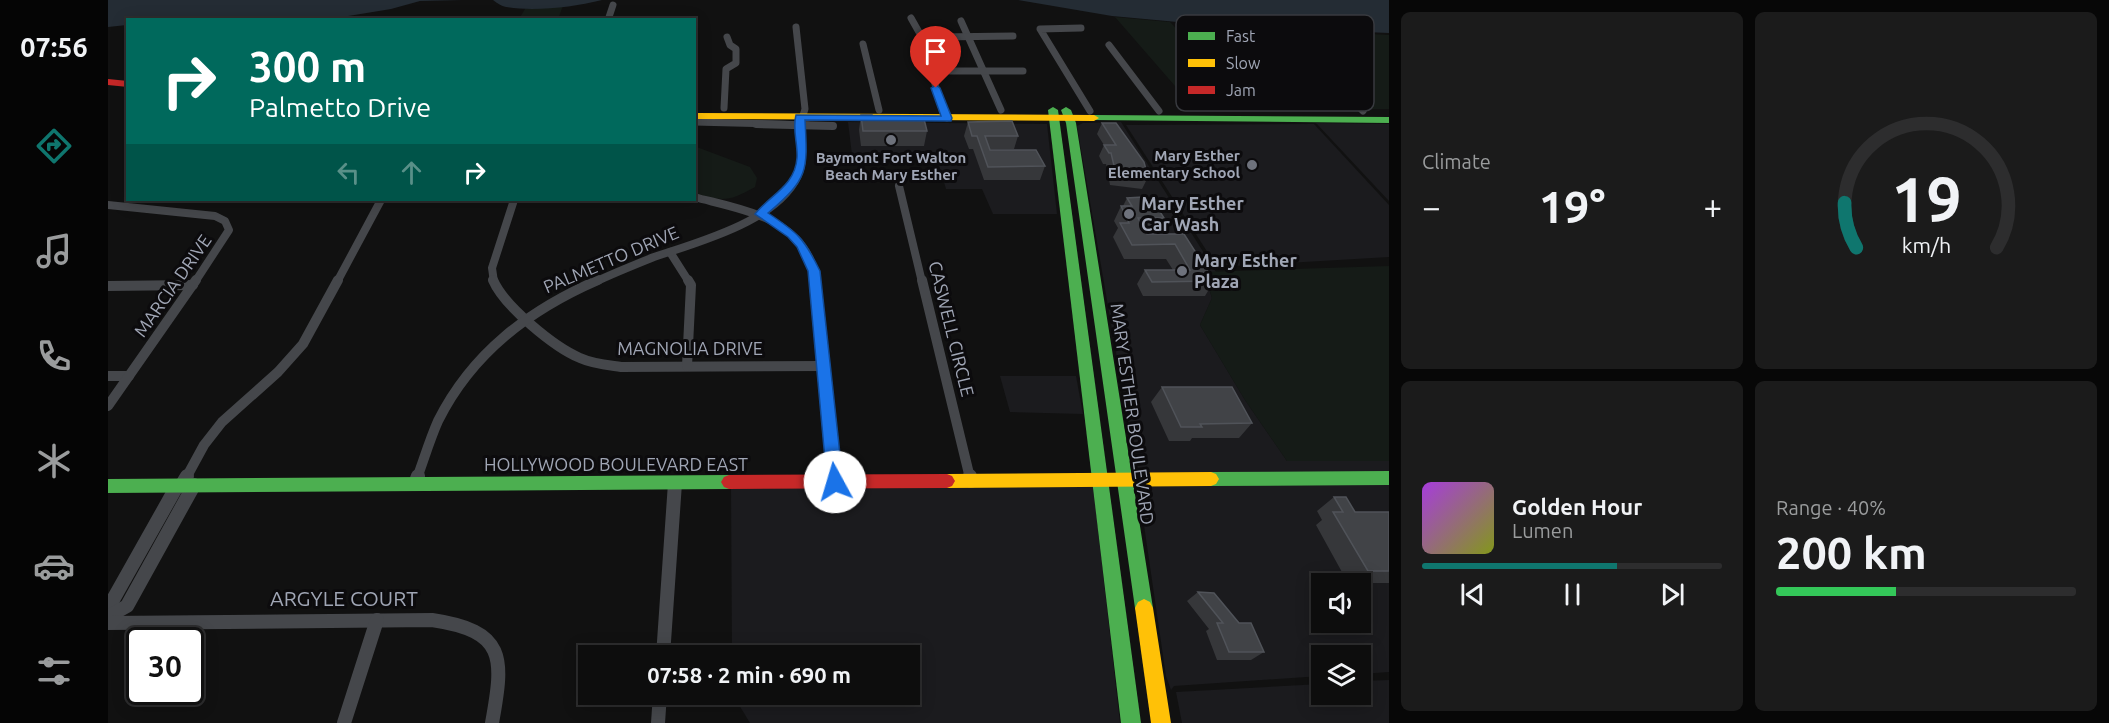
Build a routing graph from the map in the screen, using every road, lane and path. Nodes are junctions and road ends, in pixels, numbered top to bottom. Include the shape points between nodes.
1 (613, 5) dead end
2 (609, 18) edge
3 (911, 18) dead end
4 (961, 21) dead end
5 (796, 27) dead end
6 (1081, 28) dead end
7 (1013, 36) dead end
8 (727, 37) dead end
9 (939, 37) dead end
10 (967, 37) junction
11 (863, 44) dead end
12 (1109, 45) dead end
13 (950, 71) dead end
14 (983, 71) junction
15 (1023, 71) dead end
16 (696, 108) edge
17 (723, 108) junction
18 (879, 110) junction
19 (1001, 110) junction
20 (1090, 111) junction
21 (1160, 111) junction
22 (1364, 111) joint
23 (1389, 111) edge
24 (946, 114) junction
25 (1061, 115) junction
26 (696, 116) edge
27 (802, 117) junction
28 (1389, 120) edge
29 (696, 122) edge
30 (833, 126) dead end
31 (899, 186) dead end
32 (696, 198) edge
33 (380, 201) edge
34 (514, 201) edge
35 (108, 205) edge
36 (760, 214) junction
37 (670, 252) junction
38 (194, 285) junction
39 (108, 286) edge
40 (527, 317) junction
41 (687, 366) junction
42 (824, 366) junction
43 (108, 376) edge
44 (129, 376) junction
45 (108, 406) edge
46 (1389, 478) edge
47 (1124, 479) junction
48 (971, 480) junction
49 (1100, 480) junction
50 (835, 482) junction
51 (675, 483) junction
52 (416, 484) junction
53 (108, 486) edge
54 (184, 486) junction
55 (109, 620) edge
56 (378, 620) junction
57 (664, 645) edge
58 (659, 705) edge
59 (344, 723) edge
60 (492, 723) edge
61 (658, 723) edge
62 (1131, 723) edge
63 (1161, 723) edge

1 - 2 street
3 - 24 street via 922,38
4 - 10 street
5 - 27 street, PALMETTO DRIVE
6 - 20 street via 1040,29
7 - 10 street
8 - 17 street via 736,49 736,63 726,69
9 - 10 street
10 - 14 street
11 - 18 street
12 - 21 street
13 - 14 street
14 - 15 street
14 - 19 street
16 - 17 main road
17 - 27 main road
18 - 24 main road
18 - 27 main road
19 - 24 main road
19 - 25 main road
20 - 21 main road
20 - 25 main road
21 - 22 main road
22 - 23 main road
24 - 25 main road
24 - 27 main road
25 - 28 main road
25 - 47 main road, MARY ESTHER BOULEVARD
25 - 49 main road
26 - 27 main road
27 - 29 street
27 - 30 street
27 - 36 street, PALMETTO DRIVE via 799,173 787,191
31 - 48 street, CASWELL CIRCLE
32 - 36 street
33 - 54 street via 303,344 222,422 204,445
34 - 40 street, MAGNOLIA DRIVE via 492,268 493,279 500,292
35 - 38 street, MARCIA DRIVE via 208,214 225,221 229,230 225,239
36 - 37 street, PALMETTO DRIVE
36 - 42 street via 793,235 810,259
37 - 40 street, PALMETTO DRIVE via 575,288
37 - 41 street via 691,285
38 - 39 street
38 - 44 street, MARCIA DRIVE
40 - 41 street, MAGNOLIA DRIVE via 572,355 593,363 621,367
40 - 52 street, PALMETTO DRIVE via 489,349 462,381 440,418
41 - 42 street, MAGNOLIA DRIVE
42 - 50 street
43 - 44 street
44 - 45 street, MARCIA DRIVE
46 - 47 main road, HOLLYWOOD BOULEVARD EAST
47 - 49 main road, HOLLYWOOD BOULEVARD EAST
47 - 63 main road, MARY ESTHER BOULEVARD
48 - 49 main road, HOLLYWOOD BOULEVARD EAST
48 - 50 main road, HOLLYWOOD BOULEVARD EAST
49 - 62 main road
50 - 51 main road, HOLLYWOOD BOULEVARD EAST
51 - 52 main road, HOLLYWOOD BOULEVARD EAST
51 - 57 street
52 - 54 main road, HOLLYWOOD BOULEVARD EAST
53 - 54 main road, HOLLYWOOD BOULEVARD EAST
54 - 55 street via 127,606
55 - 56 street, ARGYLE COURT
56 - 59 street
56 - 60 street, ARGYLE COURT via 455,622 483,633 499,658
58 - 61 street

